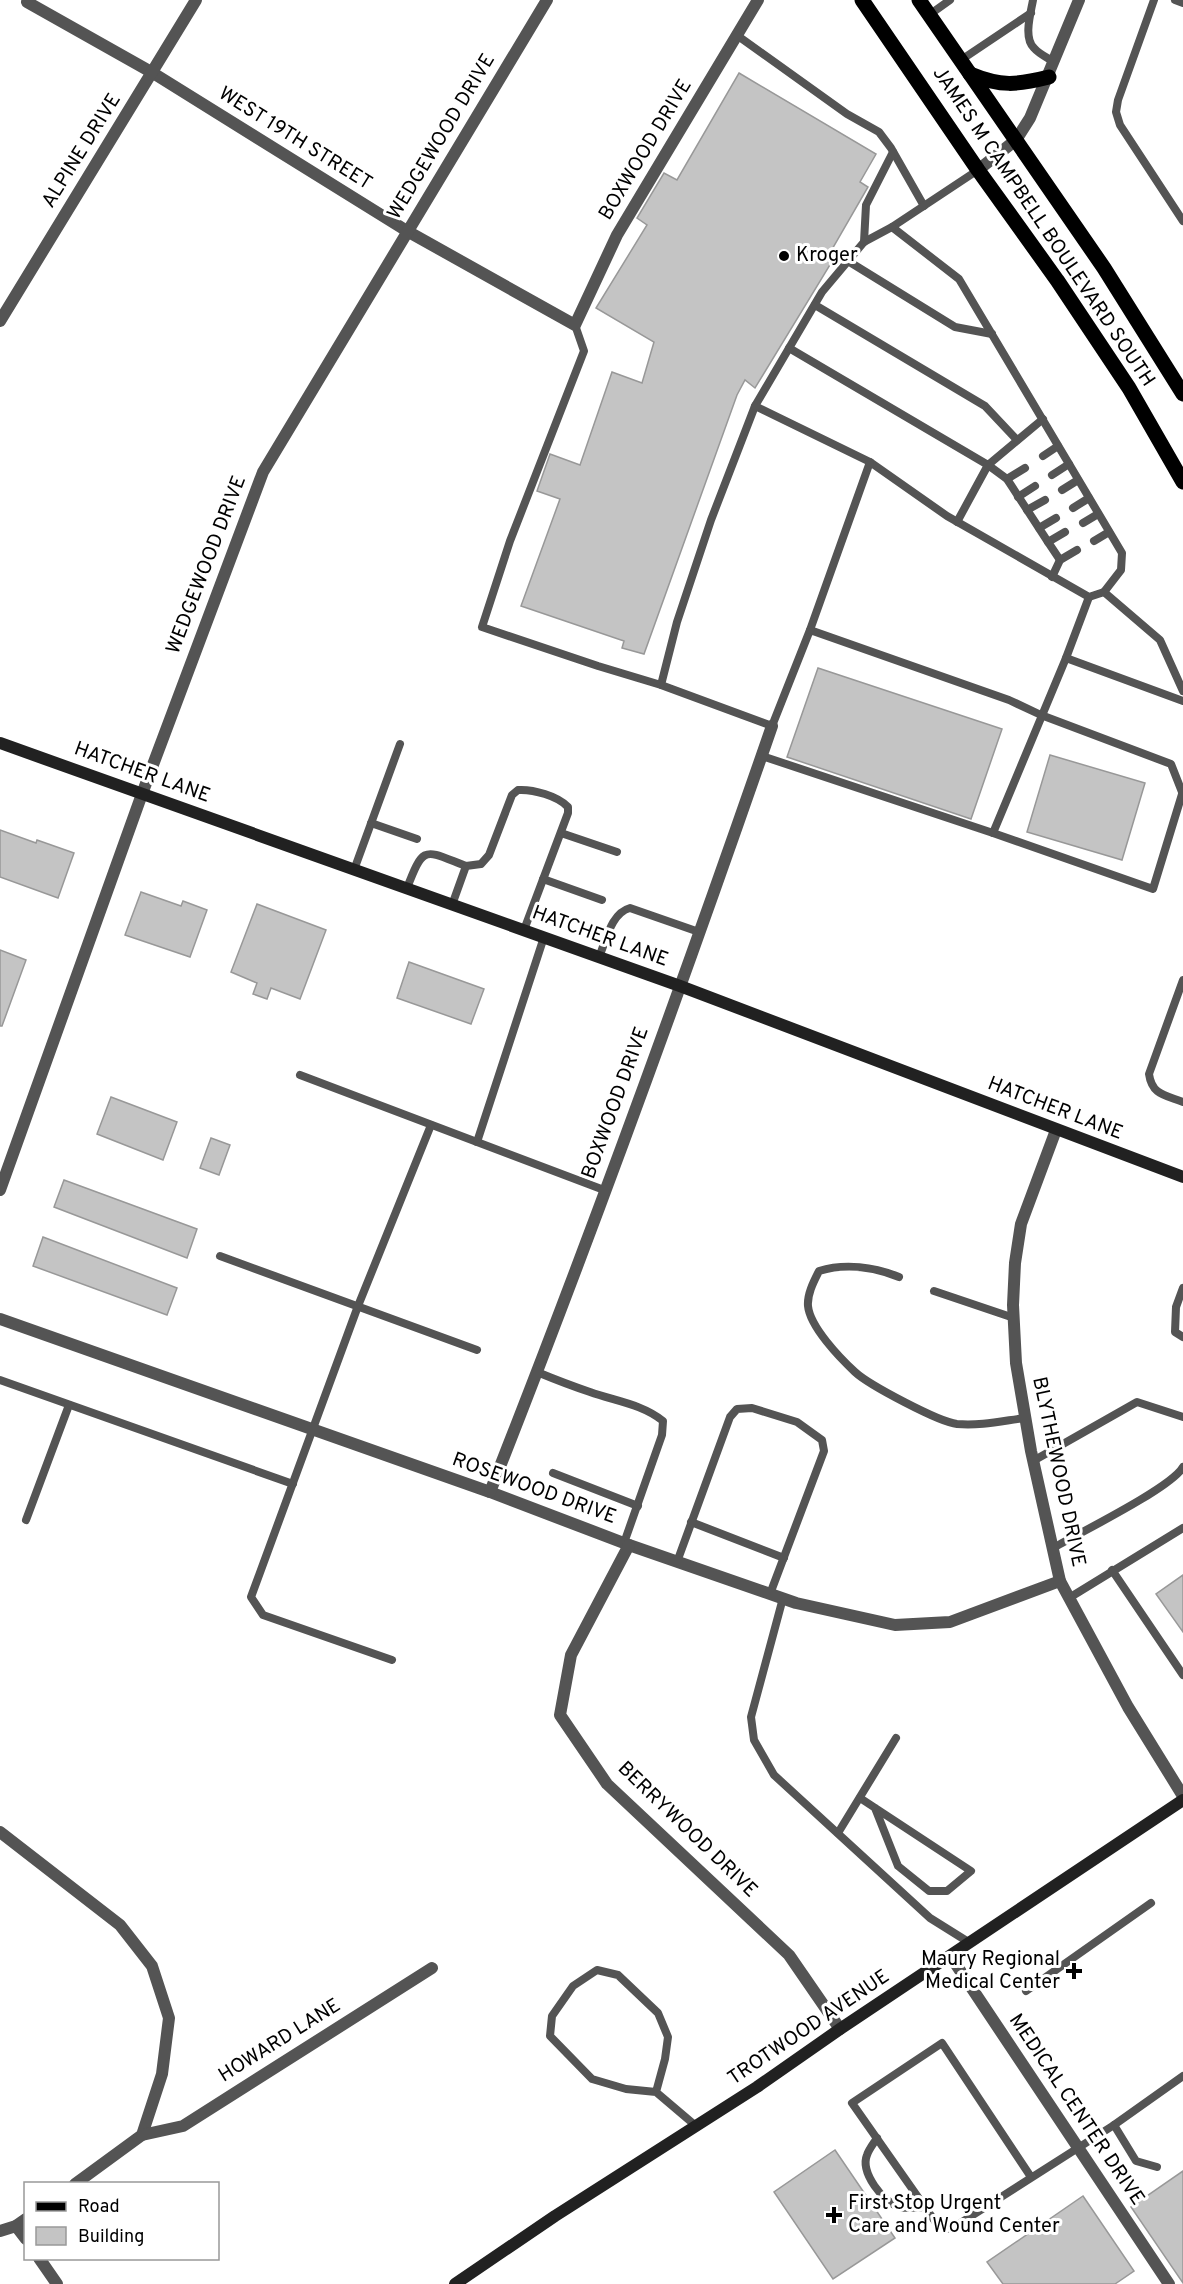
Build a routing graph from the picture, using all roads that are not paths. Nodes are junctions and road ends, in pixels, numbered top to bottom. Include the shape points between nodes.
1 (196, 0) edge
2 (547, 0) edge
3 (758, 0) edge
4 (862, 0) edge
5 (919, 0) edge
6 (950, 0) edge
7 (1034, 0) edge
8 (1078, 0) edge
9 (1154, 0) edge
10 (1174, 0) edge
11 (27, 2) dead end
12 (1183, 3) edge
13 (1031, 13) junction
14 (929, 15) junction
15 (738, 36) junction
16 (961, 60) junction
17 (1054, 62) junction
18 (153, 73) junction
19 (970, 74) junction
20 (1048, 77) junction
21 (1016, 140) junction
22 (893, 152) junction
23 (978, 170) junction
24 (924, 206) junction
25 (1183, 221) edge
26 (892, 227) junction
27 (408, 231) junction
28 (864, 242) junction
29 (848, 261) junction
30 (815, 305) junction
31 (0, 321) edge
32 (575, 324) junction
33 (992, 334) junction
34 (789, 348) junction
35 (1183, 394) edge
36 (755, 406) junction
37 (1043, 419) junction
38 (1017, 440) junction
39 (1058, 446) junction
40 (1043, 456) dead end
41 (870, 462) junction
42 (1068, 464) junction
43 (988, 465) junction
44 (1025, 468) dead end
45 (1052, 475) dead end
46 (1007, 480) junction
47 (1078, 480) junction
48 (1183, 482) edge
49 (1035, 486) dead end
50 (1062, 490) dead end
51 (1018, 497) junction
52 (1089, 498) junction
53 (1045, 500) dead end
54 (1073, 508) dead end
55 (1028, 510) junction
56 (1098, 514) junction
57 (1056, 518) dead end
58 (957, 522) junction
59 (1083, 523) dead end
60 (1039, 528) junction
61 (1065, 532) dead end
62 (1109, 532) junction
63 (1094, 541) dead end
64 (1048, 542) junction
65 (1077, 550) dead end
66 (1060, 560) junction
67 (1052, 577) junction
68 (1104, 591) junction
69 (1089, 597) junction
70 (810, 630) junction
71 (1066, 658) junction
72 (661, 685) junction
73 (1183, 691) edge
74 (1183, 701) edge
75 (1041, 715) junction
76 (772, 726) junction
77 (0, 743) edge
78 (400, 744) dead end
79 (762, 756) junction
80 (1183, 792) edge
81 (142, 794) junction
82 (371, 823) junction
83 (561, 833) junction
84 (993, 833) junction
85 (417, 839) dead end
86 (618, 852) dead end
87 (466, 866) junction
88 (354, 870) junction
89 (543, 879) junction
90 (407, 888) junction
91 (602, 900) dead end
92 (452, 904) junction
93 (524, 930) junction
94 (699, 932) junction
95 (544, 937) junction
96 (599, 957) junction
97 (1183, 980) edge
98 (680, 986) junction
99 (300, 1075) dead end
100 (1183, 1102) edge
101 (431, 1125) junction
102 (1056, 1130) junction
103 (477, 1142) junction
104 (1183, 1177) edge
105 (0, 1190) edge
106 (604, 1190) junction
107 (220, 1256) dead end
108 (899, 1277) dead end
109 (1183, 1288) edge
110 (934, 1291) dead end
111 (358, 1306) junction
112 (0, 1318) edge
113 (1014, 1318) junction
114 (1183, 1337) edge
115 (477, 1350) dead end
116 (537, 1372) junction
117 (0, 1380) edge
118 (69, 1405) junction
119 (1183, 1417) edge
120 (1025, 1418) junction
121 (313, 1429) junction
122 (1033, 1461) junction
123 (1183, 1467) edge
124 (553, 1473) dead end
125 (293, 1484) junction
126 (490, 1492) junction
127 (638, 1506) junction
128 (26, 1520) dead end
129 (691, 1522) junction
130 (1183, 1528) edge
131 (626, 1544) junction
132 (1053, 1548) junction
133 (784, 1558) junction
134 (677, 1562) junction
135 (1112, 1570) junction
136 (1060, 1581) junction
137 (770, 1594) junction
138 (783, 1598) junction
139 (1069, 1598) junction
140 (392, 1660) dead end
141 (1183, 1675) edge
142 (896, 1738) dead end
143 (860, 1798) junction
144 (1183, 1798) edge
145 (875, 1808) junction
146 (0, 1832) edge
147 (838, 1833) junction
148 (1151, 1903) dead end
149 (970, 1943) junction
150 (951, 1957) junction
151 (432, 1968) dead end
152 (1026, 1990) dead end
153 (840, 2029) junction
154 (1183, 2076) edge
155 (656, 2092) junction
156 (1114, 2125) junction
157 (696, 2126) junction
158 (142, 2135) junction
159 (877, 2138) junction
160 (1078, 2147) junction
161 (1157, 2167) dead end
162 (1031, 2177) junction
163 (78, 2182) edge
164 (925, 2207) junction
165 (21, 2222) edge
166 (0, 2231) edge
167 (40, 2260) edge
168 (57, 2284) edge
169 (455, 2284) edge
170 (1169, 2284) edge

1 - 18 street, ALPINE DRIVE
2 - 27 street, WEDGEWOOD DRIVE
3 - 15 street, BOXWOOD DRIVE
4 - 23 main road, JAMES M CAMPBELL BOULEVARD SOUTH
5 - 14 main road, JAMES M CAMPBELL BOULEVARD SOUTH
6 - 14 lane
7 - 13 lane
8 - 17 street
9 - 25 lane via 1116,112 1120,125
10 - 12 lane
11 - 18 street, WEST 19TH STREET
13 - 16 lane
13 - 17 lane via 1030,42
14 - 16 main road, JAMES M CAMPBELL BOULEVARD SOUTH
15 - 22 lane via 847,114 879,132
15 - 32 street, BOXWOOD DRIVE via 617,235
16 - 19 main road, JAMES M CAMPBELL BOULEVARD SOUTH
17 - 20 street
18 - 27 street, WEST 19TH STREET
18 - 31 street, ALPINE DRIVE
19 - 20 main road via 1006,85
19 - 21 main road, JAMES M CAMPBELL BOULEVARD SOUTH
20 - 21 street
21 - 23 street
21 - 35 main road, JAMES M CAMPBELL BOULEVARD SOUTH via 1104,268
22 - 24 lane
22 - 28 lane via 866,205
23 - 24 lane
23 - 48 main road, JAMES M CAMPBELL BOULEVARD SOUTH via 1129,388
24 - 26 lane
26 - 28 lane
26 - 33 lane via 959,279
27 - 32 street, WEST 19TH STREET
27 - 81 street, WEDGEWOOD DRIVE via 263,472
28 - 29 lane
29 - 30 lane
29 - 33 lane via 955,327
30 - 34 lane
30 - 38 lane via 985,406
32 - 72 lane via 584,351 510,541 482,627
33 - 37 lane
34 - 36 lane
34 - 43 lane
36 - 41 lane
36 - 72 lane via 711,520
37 - 38 lane
37 - 39 lane
38 - 43 lane
39 - 40 lane
39 - 42 lane
41 - 58 lane
41 - 70 lane
42 - 45 lane
42 - 47 lane
43 - 46 lane
43 - 58 lane
44 - 46 lane
46 - 51 lane
47 - 50 lane
47 - 52 lane
49 - 51 lane
51 - 55 lane
52 - 54 lane
52 - 56 lane
53 - 55 lane
55 - 60 lane
56 - 59 lane
56 - 62 lane
57 - 60 lane
58 - 67 lane
60 - 64 lane
61 - 64 lane
62 - 63 lane
62 - 68 lane via 1122,553 1121,570
64 - 66 lane
65 - 66 lane
66 - 67 lane
67 - 69 lane
68 - 69 lane
68 - 73 lane via 1160,640
69 - 71 lane
70 - 75 lane via 1009,700
70 - 76 lane
71 - 74 lane
71 - 75 lane
72 - 76 lane
75 - 80 lane via 1171,764
75 - 84 lane
76 - 79 street, BOXWOOD DRIVE
77 - 81 street, HATCHER LANE
78 - 82 lane
79 - 84 lane
79 - 94 street, BOXWOOD DRIVE
80 - 84 lane via 1153,888
81 - 88 street, HATCHER LANE
81 - 105 street, WEDGEWOOD DRIVE
82 - 85 lane
82 - 88 lane
83 - 86 lane
83 - 87 lane via 568,807 528,789 518,790 512,795 489,855 481,864
83 - 89 lane
87 - 90 lane via 434,854 425,855 417,861
87 - 92 lane
88 - 90 street, HATCHER LANE
89 - 91 lane
89 - 93 lane
90 - 92 street, HATCHER LANE
92 - 93 street, HATCHER LANE
93 - 95 street, HATCHER LANE
94 - 96 lane via 630,908 617,915
94 - 98 street, BOXWOOD DRIVE
95 - 96 street, HATCHER LANE
95 - 103 lane
96 - 98 street, HATCHER LANE
97 - 100 lane via 1149,1074 1157,1092
98 - 102 street, HATCHER LANE
98 - 106 street, BOXWOOD DRIVE
99 - 101 lane
101 - 103 lane
101 - 111 lane
102 - 104 street, HATCHER LANE
102 - 113 street, BLYTHEWOOD DRIVE via 1021,1224 1015,1263
103 - 106 lane
106 - 116 street, BOXWOOD DRIVE
107 - 111 lane
108 - 120 lane via 880,1270 836,1266 819,1271 808,1306 819,1332 856,1373 934,1418 982,1425
109 - 114 lane via 1176,1307 1175,1332
110 - 113 lane
111 - 115 lane
111 - 121 lane
112 - 121 street, ROSEWOOD DRIVE
113 - 120 street, BLYTHEWOOD DRIVE
116 - 126 street, BOXWOOD DRIVE
116 - 127 lane via 628,1403 663,1421
117 - 118 lane
118 - 125 lane
118 - 128 lane
119 - 122 lane via 1137,1402
120 - 122 street, BLYTHEWOOD DRIVE
121 - 125 lane
121 - 126 street, ROSEWOOD DRIVE
122 - 132 street, BLYTHEWOOD DRIVE
123 - 132 lane via 1160,1488
124 - 127 lane
125 - 140 lane via 251,1597 263,1615
126 - 131 street, ROSEWOOD DRIVE
127 - 131 lane
129 - 133 lane
129 - 133 lane via 730,1417 737,1409 752,1408 797,1422 822,1440 824,1451
129 - 134 lane
130 - 135 lane
131 - 134 street, ROSEWOOD DRIVE
131 - 153 street, BERRYWOOD DRIVE via 571,1655 560,1715 607,1784 789,1955
132 - 136 street, BLYTHEWOOD DRIVE
133 - 137 lane
134 - 137 street, ROSEWOOD DRIVE
135 - 139 lane
135 - 141 lane
136 - 138 street, ROSEWOOD DRIVE via 939,1623 895,1625
136 - 139 street, BLYTHEWOOD DRIVE
137 - 138 street, ROSEWOOD DRIVE
138 - 147 lane via 751,1717 754,1740 774,1775
139 - 144 street, BLYTHEWOOD DRIVE
142 - 143 lane
143 - 145 lane
143 - 147 lane
144 - 149 street, TROTWOOD AVENUE
145 - 145 lane via 932,1846 971,1871 947,1891 929,1891 898,1866
146 - 158 street via 120,1925 152,1966 169,2018 162,2074
147 - 149 lane via 930,1918
148 - 152 lane
149 - 150 street, TROTWOOD AVENUE
150 - 153 street, TROTWOOD AVENUE
150 - 160 street, MEDICAL CENTER DRIVE
151 - 158 street, HOWARD LANE via 183,2126
153 - 157 street, TROTWOOD AVENUE
154 - 156 lane
155 - 155 lane via 668,2037 658,2013 618,1975 597,1970 573,1986 552,2016 550,2036 592,2079 626,2090
155 - 157 lane
156 - 160 lane
156 - 161 lane via 1136,2161
157 - 169 street, TROTWOOD AVENUE
158 - 163 street
159 - 162 lane via 852,2103 942,2043
159 - 164 lane
159 - 164 lane via 866,2156 872,2181 886,2200 900,2207
160 - 162 lane
160 - 170 street, MEDICAL CENTER DRIVE
162 - 164 lane via 951,2229 939,2227
165 - 166 street
167 - 168 street

